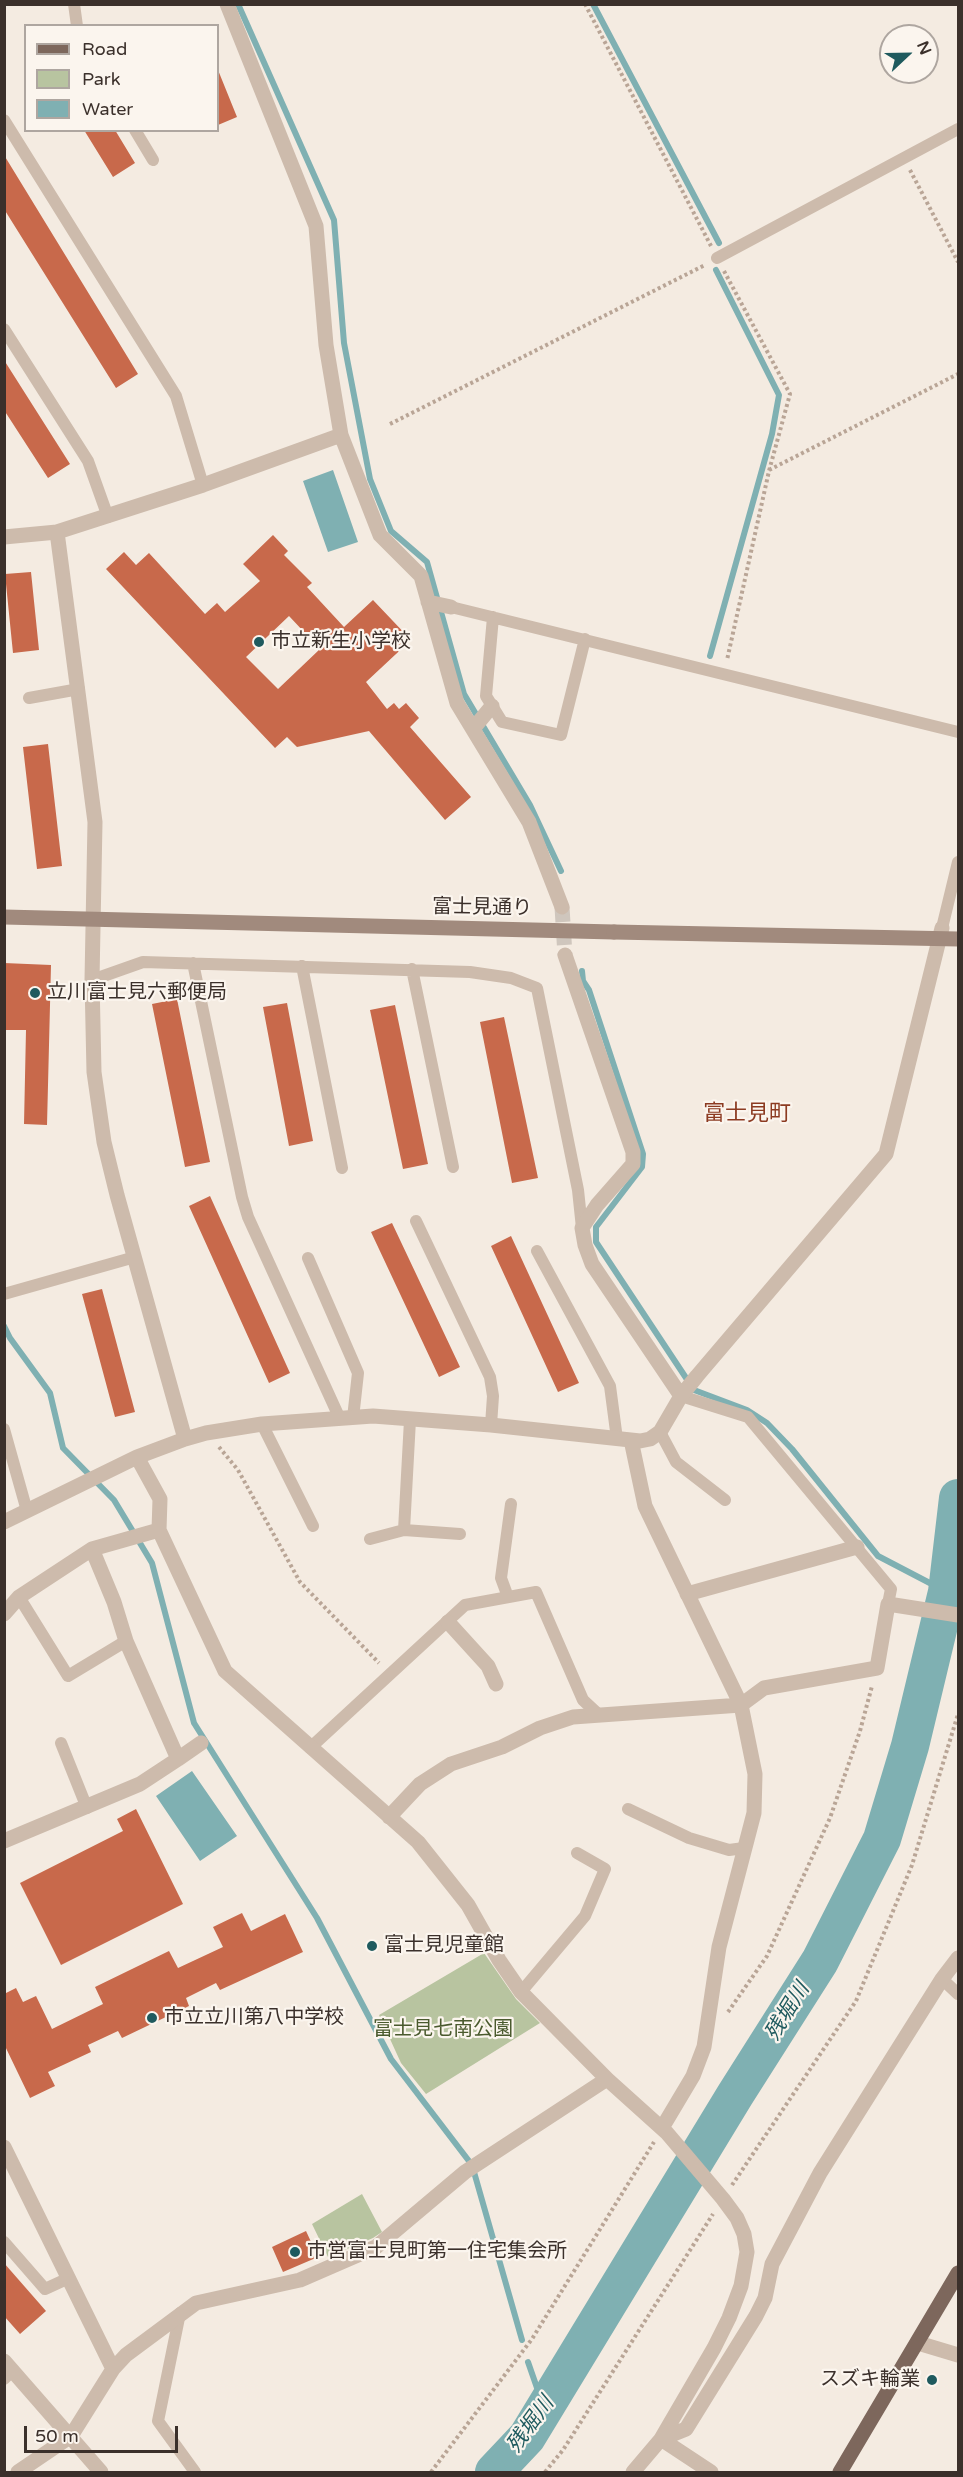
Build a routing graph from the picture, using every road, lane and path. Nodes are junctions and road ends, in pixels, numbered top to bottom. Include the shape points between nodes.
1 (74, 4) edge
2 (227, 4) edge
3 (585, 4) edge
4 (77, 24) edge
5 (4, 120) edge
6 (958, 129) edge
7 (136, 132) edge
8 (904, 159) junction
9 (153, 160) dead end
10 (717, 258) junction
11 (958, 262) edge
12 (4, 329) edge
13 (958, 374) edge
14 (390, 424) dead end
15 (341, 435) junction
16 (769, 471) junction
17 (203, 485) junction
18 (108, 517) junction
19 (57, 532) junction
20 (4, 537) edge
21 (430, 602) junction
22 (451, 607) joint
23 (493, 617) junction
24 (585, 639) junction
25 (724, 673) junction
26 (79, 689) junction
27 (29, 698) dead end
28 (492, 706) junction
29 (473, 729) junction
30 (958, 732) edge
31 (958, 862) edge
32 (562, 908) tunnel mouth
33 (4, 917) edge
34 (93, 919) junction
35 (942, 928) joint
36 (958, 939) edge
37 (565, 955) tunnel mouth
38 (193, 963) junction
39 (302, 966) junction
40 (412, 969) junction
41 (92, 980) junction
42 (453, 1167) dead end
43 (342, 1168) dead end
44 (416, 1221) dead end
45 (582, 1228) junction
46 (537, 1251) dead end
47 (135, 1257) junction
48 (308, 1258) dead end
49 (9, 1293) edge
50 (689, 1386) junction
51 (347, 1418) junction
52 (410, 1420) junction
53 (262, 1425) junction
54 (491, 1425) junction
55 (4, 1429) edge
56 (660, 1432) junction
57 (206, 1433) junction
58 (185, 1439) junction
59 (624, 1439) junction
60 (137, 1457) junction
61 (725, 1500) dead end
62 (511, 1504) dead end
63 (27, 1511) junction
64 (4, 1522) edge
65 (313, 1526) dead end
66 (404, 1530) junction
67 (152, 1531) junction
68 (460, 1534) dead end
69 (370, 1539) dead end
70 (857, 1547) junction
71 (92, 1549) junction
72 (687, 1594) junction
73 (19, 1597) junction
74 (508, 1597) junction
75 (888, 1604) junction
76 (4, 1614) edge
77 (958, 1615) edge
78 (448, 1622) junction
79 (126, 1641) junction
80 (877, 1668) junction
81 (390, 1674) junction
82 (496, 1684) dead end
83 (741, 1704) junction
84 (598, 1714) junction
85 (958, 1714) edge
86 (60, 1743) dead end
87 (201, 1743) dead end
88 (310, 1748) junction
89 (178, 1760) junction
90 (87, 1808) junction
91 (628, 1809) dead end
92 (389, 1816) junction
93 (5, 1839) edge
94 (744, 1848) junction
95 (577, 1853) dead end
96 (958, 1958) edge
97 (942, 1979) junction
98 (521, 1992) junction
99 (958, 1994) edge
100 (727, 2014) dead end
101 (607, 2079) junction
102 (664, 2130) junction
103 (4, 2147) edge
104 (720, 2196) junction
105 (4, 2242) edge
106 (958, 2273) edge
107 (69, 2278) junction
108 (180, 2313) junction
109 (918, 2343) junction
110 (958, 2355) edge
111 (113, 2369) junction
112 (7, 2370) edge
113 (71, 2436) junction
114 (661, 2439) junction
115 (18, 2472) edge
116 (101, 2472) edge
117 (195, 2472) edge
118 (431, 2472) edge
119 (545, 2472) edge
120 (633, 2472) edge
121 (711, 2472) edge
122 (840, 2472) edge

1 - 4 lane
2 - 15 street via 316,226 326,345
3 - 10 path
5 - 17 lane via 176,396
6 - 8 lane
7 - 9 lane
8 - 10 lane
8 - 11 path
10 - 14 path
10 - 16 path via 790,393
12 - 18 lane via 88,461
13 - 16 path
15 - 17 street
15 - 21 street via 380,535 421,576
16 - 25 path
17 - 18 street
18 - 19 street
19 - 20 street
19 - 26 street
21 - 22 street
21 - 29 street via 457,703
22 - 23 lane
23 - 24 lane
23 - 28 lane via 486,696
24 - 25 lane
24 - 28 lane via 561,735 502,722
25 - 30 lane
26 - 27 lane
26 - 34 street via 95,822
28 - 29 street
29 - 32 street via 529,822
31 - 35 lane
33 - 34 street, 富士見通り
34 - 36 street, 富士見通り, bridge
34 - 41 street
35 - 50 street via 886,1154
37 - 45 street via 633,1152 633,1164
38 - 39 lane
38 - 41 lane via 143,962
38 - 51 lane via 242,1197
39 - 40 lane
39 - 43 lane
40 - 42 lane
40 - 45 lane via 511,978 537,988 578,1190
41 - 47 street via 94,1072 104,1142
44 - 54 lane via 490,1377
45 - 50 street via 592,1264
46 - 59 lane via 610,1386
47 - 49 lane
47 - 58 street
48 - 51 lane via 358,1372
50 - 56 street
50 - 70 lane via 748,1417
51 - 52 street
51 - 53 street
52 - 54 street
52 - 66 lane
53 - 57 street
53 - 65 lane
54 - 59 street
55 - 63 lane
56 - 59 street via 650,1439
56 - 61 lane via 676,1462
57 - 58 street
57 - 81 path via 238,1470 300,1582
58 - 60 street
59 - 72 street via 645,1506
60 - 63 street
60 - 67 street via 160,1499
62 - 74 lane via 501,1578
63 - 64 street
66 - 68 lane
66 - 69 lane
67 - 71 street
67 - 88 street via 225,1671
70 - 72 street
70 - 75 lane via 891,1589
71 - 73 street
71 - 79 street
72 - 83 street
73 - 76 street
73 - 79 lane via 68,1676
74 - 78 lane via 465,1605
74 - 84 lane via 536,1592 583,1700
75 - 77 street
75 - 80 street
78 - 81 lane
78 - 82 street via 488,1666
79 - 89 street
80 - 83 street via 764,1688
80 - 100 path via 830,1818 766,1956
81 - 88 lane
83 - 84 street
83 - 94 street via 755,1774 754,1813
84 - 92 street via 540,1728 502,1747 451,1764 420,1784
85 - 104 path via 912,1865 856,2001
86 - 90 lane
87 - 89 street
88 - 92 street
89 - 90 street via 140,1784
90 - 93 street
91 - 94 lane via 689,1838 729,1850
92 - 98 street via 418,1842 468,1905
94 - 102 street via 719,1947 704,2047
95 - 98 lane via 605,1869 585,1916
96 - 97 street
97 - 99 lane
97 - 114 street via 820,2173 772,2264 765,2298 756,2316 686,2429
98 - 101 street
101 - 102 street
101 - 108 street via 465,2172 376,2247 300,2280 196,2303
102 - 104 street
102 - 118 path via 532,2339
103 - 107 street
104 - 114 street via 744,2234 747,2252 741,2286 714,2348
104 - 119 path via 581,2421
105 - 107 lane via 45,2289
106 - 109 main road
107 - 111 street
108 - 111 street
108 - 117 lane via 158,2421
109 - 110 street
109 - 122 main road
111 - 113 street
112 - 113 street
113 - 115 street
113 - 116 street
114 - 120 street
114 - 121 street

